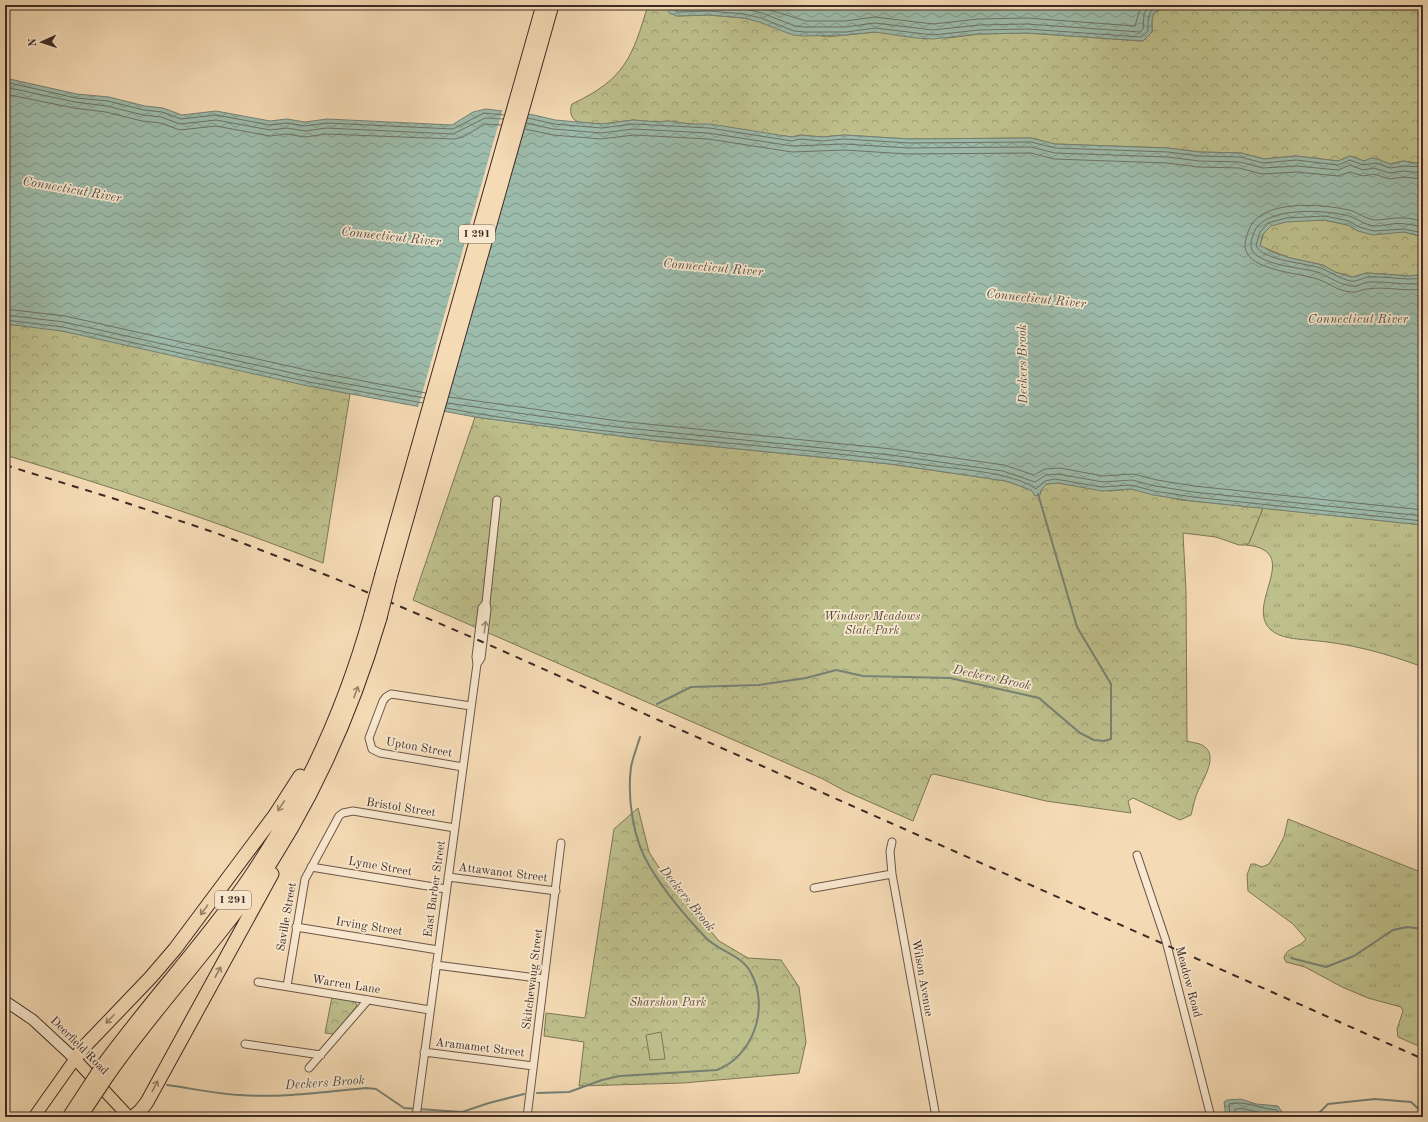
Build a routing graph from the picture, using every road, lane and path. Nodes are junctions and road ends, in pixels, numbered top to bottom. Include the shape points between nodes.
1 (552, 5) edge
2 (543, 14) edge
3 (497, 500) dead end
4 (375, 616) junction
5 (471, 706) junction
6 (338, 713) junction
7 (463, 767) junction
8 (312, 792) junction
9 (343, 813) joint
10 (455, 828) junction
11 (892, 842) dead end
12 (561, 843) dead end
13 (1138, 855) dead end
14 (310, 867) junction
15 (892, 874) junction
16 (448, 877) junction
17 (814, 888) dead end
18 (446, 889) junction
19 (556, 891) junction
20 (296, 927) junction
21 (438, 950) junction
22 (436, 965) junction
23 (544, 979) junction
24 (258, 982) dead end
25 (287, 986) junction
26 (368, 1000) junction
27 (5, 1001) edge
28 (430, 1010) junction
29 (245, 1044) dead end
30 (424, 1052) junction
31 (321, 1055) junction
32 (75, 1059) junction
33 (533, 1066) junction
34 (309, 1068) dead end
35 (104, 1072) junction
36 (417, 1111) edge
37 (34, 1117) edge
38 (69, 1117) edge
39 (80, 1117) edge
40 (130, 1117) edge
41 (133, 1117) edge
42 (527, 1117) edge
43 (936, 1117) edge
44 (1212, 1117) edge

1 - 2 highway, I 291
2 - 4 highway, I 291, bridge
3 - 5 street, East Barber Street via 481,658 477,664
4 - 6 highway, I 291
8 -> 4 highway, I 291 via 354,697
5 - 7 street, East Barber Street
5 - 7 street, Upton Street via 397,694 386,697 380,706 369,738 372,750 380,753
6 -> 32 highway via 281,806 186,936
6 - 35 highway, I 291 via 292,809 252,873
7 - 10 street, East Barber Street
8 - 35 highway, I 291 via 274,857 246,898
41 -> 8 highway via 147,1102 299,825
9 - 10 street, Bristol Street via 353,811
9 - 14 street, Saville Street via 336,820
10 - 16 street, East Barber Street
11 - 15 street, Wilson Avenue
12 - 19 street, Skitchewaug Street
13 - 44 street, Meadow Road via 1167,946
14 - 18 street, Lyme Street
14 - 20 street, Saville Street via 304,879
15 - 17 street
15 - 43 street, Wilson Avenue
16 - 18 street, East Barber Street
16 - 19 street, Attawanot Street
18 - 21 street, East Barber Street
19 - 23 street, Skitchewaug Street
20 - 21 street, Irving Street
20 - 25 street, Saville Street
21 - 22 street, East Barber Street
22 - 23 street
22 - 28 street, East Barber Street
23 - 33 street, Skitchewaug Street
24 - 25 street, Warren Lane
25 - 26 street, Warren Lane
26 - 28 street, Warren Lane
26 - 31 street
27 - 32 street, Deerfield Road via 33,1020
28 - 30 street, East Barber Street
29 - 31 street
30 - 33 street, Aramamet Street
30 - 36 street, East Barber Street
31 - 34 street
32 - 37 main road
32 - 40 main road, Deerfield Road
33 - 42 street, Skitchewaug Street
35 - 38 highway, I 291, bridge
35 - 39 highway, I 291, bridge

